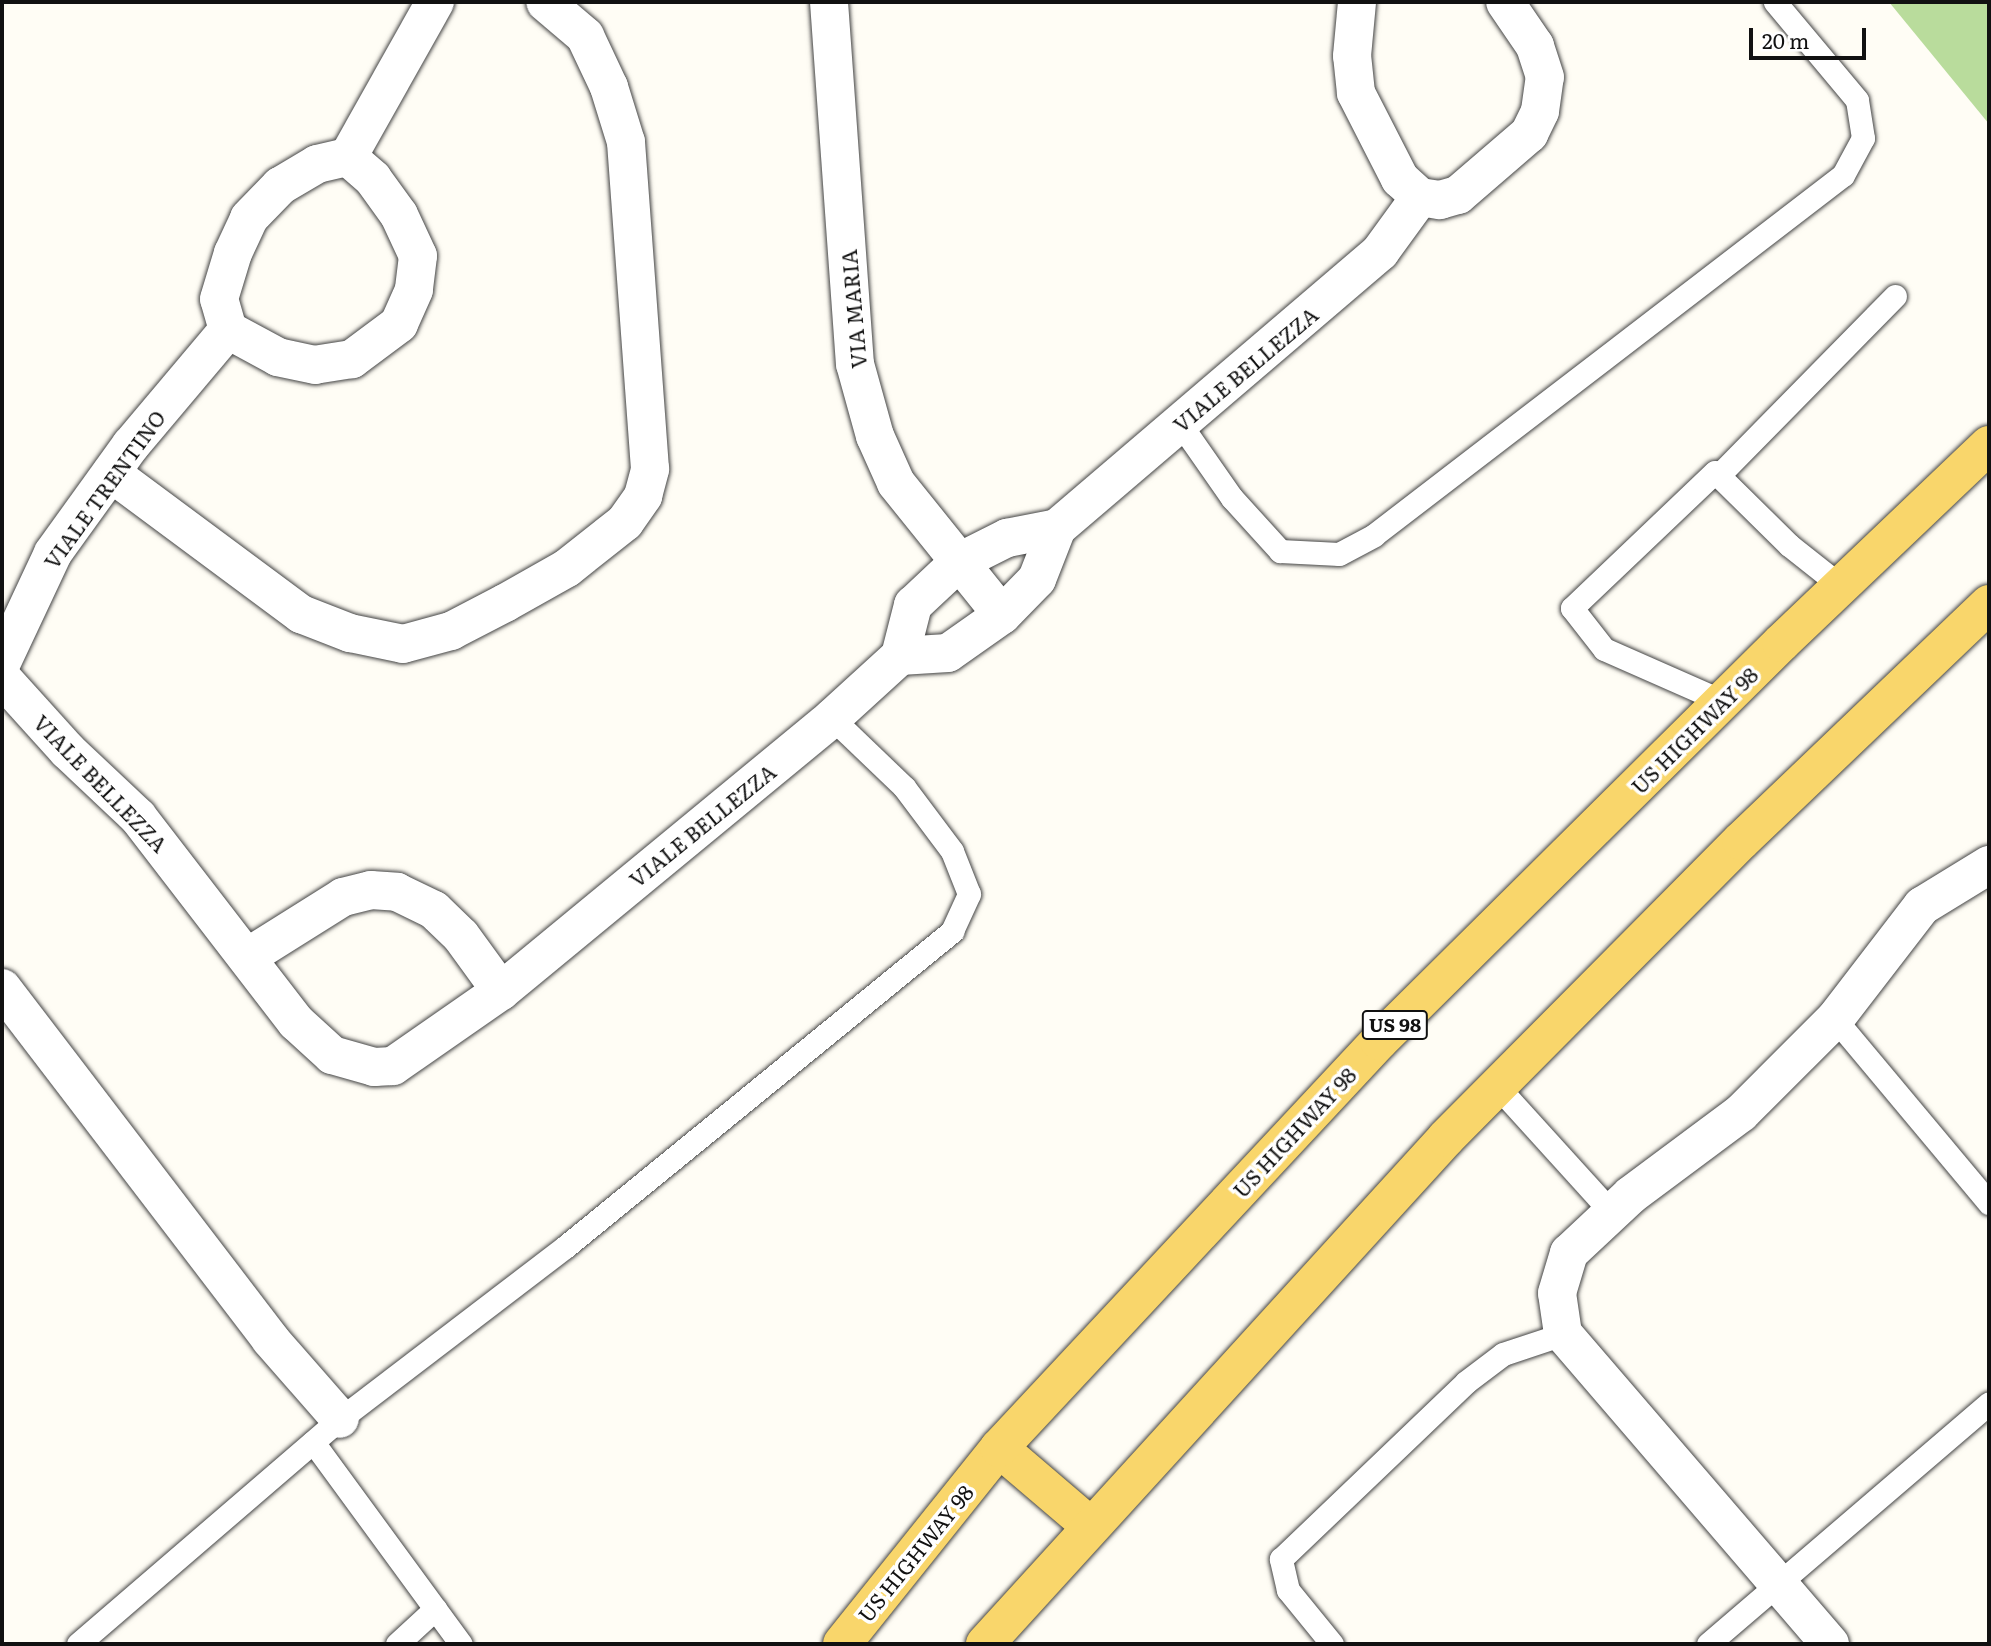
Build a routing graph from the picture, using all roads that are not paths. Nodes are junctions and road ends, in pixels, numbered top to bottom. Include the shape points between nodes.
1 (435, 2) edge
2 (545, 2) edge
3 (829, 2) edge
4 (1357, 2) edge
5 (1775, 2) edge
6 (1508, 3) edge
7 (348, 157) junction
8 (1420, 197) junction
9 (1895, 296) dead end
10 (228, 330) junction
11 (1181, 425) junction
12 (1989, 445) edge
13 (111, 473) junction
14 (1719, 475) junction
15 (1057, 528) junction
16 (959, 562) junction
17 (1841, 586) junction
18 (1989, 604) edge
19 (1002, 615) junction
20 (900, 656) junction
21 (2, 662) edge
22 (2, 678) edge
23 (1722, 701) junction
24 (832, 718) junction
25 (1989, 865) edge
26 (249, 956) junction
27 (2, 988) edge
28 (501, 991) junction
29 (1835, 1019) junction
30 (1497, 1086) junction
31 (1989, 1203) edge
32 (1612, 1213) junction
33 (1563, 1334) junction
34 (1989, 1402) edge
35 (327, 1431) junction
36 (999, 1448) junction
37 (1089, 1525) junction
38 (911, 1559) junction
39 (1780, 1581) junction
40 (435, 1609) junction
41 (78, 1644) edge
42 (397, 1644) edge
43 (461, 1644) edge
44 (842, 1644) edge
45 (864, 1644) edge
46 (985, 1644) edge
47 (1332, 1644) edge
48 (1708, 1644) edge
49 (1830, 1644) edge

1 - 7 street
2 - 13 street via 585,36 609,87 625,142 650,469 643,496 625,522 567,568 505,603 451,631 403,643 350,632 301,614
3 - 16 street, VIA MARIA via 855,364 875,436 896,483
4 - 8 street via 1352,57 1356,93 1400,179
5 - 11 lane via 1857,100 1863,138 1843,174 1374,536 1339,554 1280,551 1232,498
6 - 8 street via 1535,46 1545,77 1540,111 1528,134 1458,195 1440,200
7 - 10 street via 317,164 280,186 249,218 219,299
7 - 10 street via 373,179 399,215 418,256 414,290 399,324 352,359 315,365 278,356
8 - 11 street, VIALE BELLEZZA via 1380,252
9 - 14 lane
10 - 13 street, VIALE TRENTINO
11 - 15 street, VIALE BELLEZZA
12 - 17 main road, US HIGHWAY 98 / US 98
13 - 21 street, VIALE TRENTINO via 53,554
14 - 17 lane via 1788,545
14 - 23 lane via 1714,472 1572,608 1604,649
15 - 16 street, VIALE BELLEZZA via 1007,538
15 - 19 street, VIALE BELLEZZA via 1037,579
16 - 19 street, VIA MARIA
16 - 20 street, VIALE BELLEZZA via 913,605
17 - 23 main road, US HIGHWAY 98 / US 98
18 - 30 main road via 1741,841
19 - 20 street, VIALE BELLEZZA via 948,653
20 - 24 street, VIALE BELLEZZA
22 - 26 street, VIALE BELLEZZA via 138,817
23 - 36 main road, US HIGHWAY 98 / US 98 via 1379,1041
24 - 28 street, VIALE BELLEZZA
24 - 35 lane via 904,787 952,851 969,894 952,931 565,1247
25 - 29 street via 1922,906
26 - 28 street via 343,897 371,890 397,892 434,909 461,936
26 - 28 street, VIALE BELLEZZA via 296,1022 332,1055 374,1067 394,1066 417,1054
27 - 35 street via 270,1339
29 - 31 lane
29 - 32 street via 1741,1113
30 - 32 lane
30 - 37 main road
32 - 33 street via 1569,1253 1557,1293
33 - 39 street
33 - 47 lane via 1503,1354 1466,1382 1281,1559 1288,1590
34 - 39 lane
35 - 40 lane
35 - 41 lane
36 - 37 main road
36 - 38 main road, US HIGHWAY 98 / US 98
37 - 46 main road
38 - 44 main road, US HIGHWAY 98 / US 98
38 - 45 main road
39 - 48 lane
39 - 49 street
40 - 42 lane
40 - 43 lane

